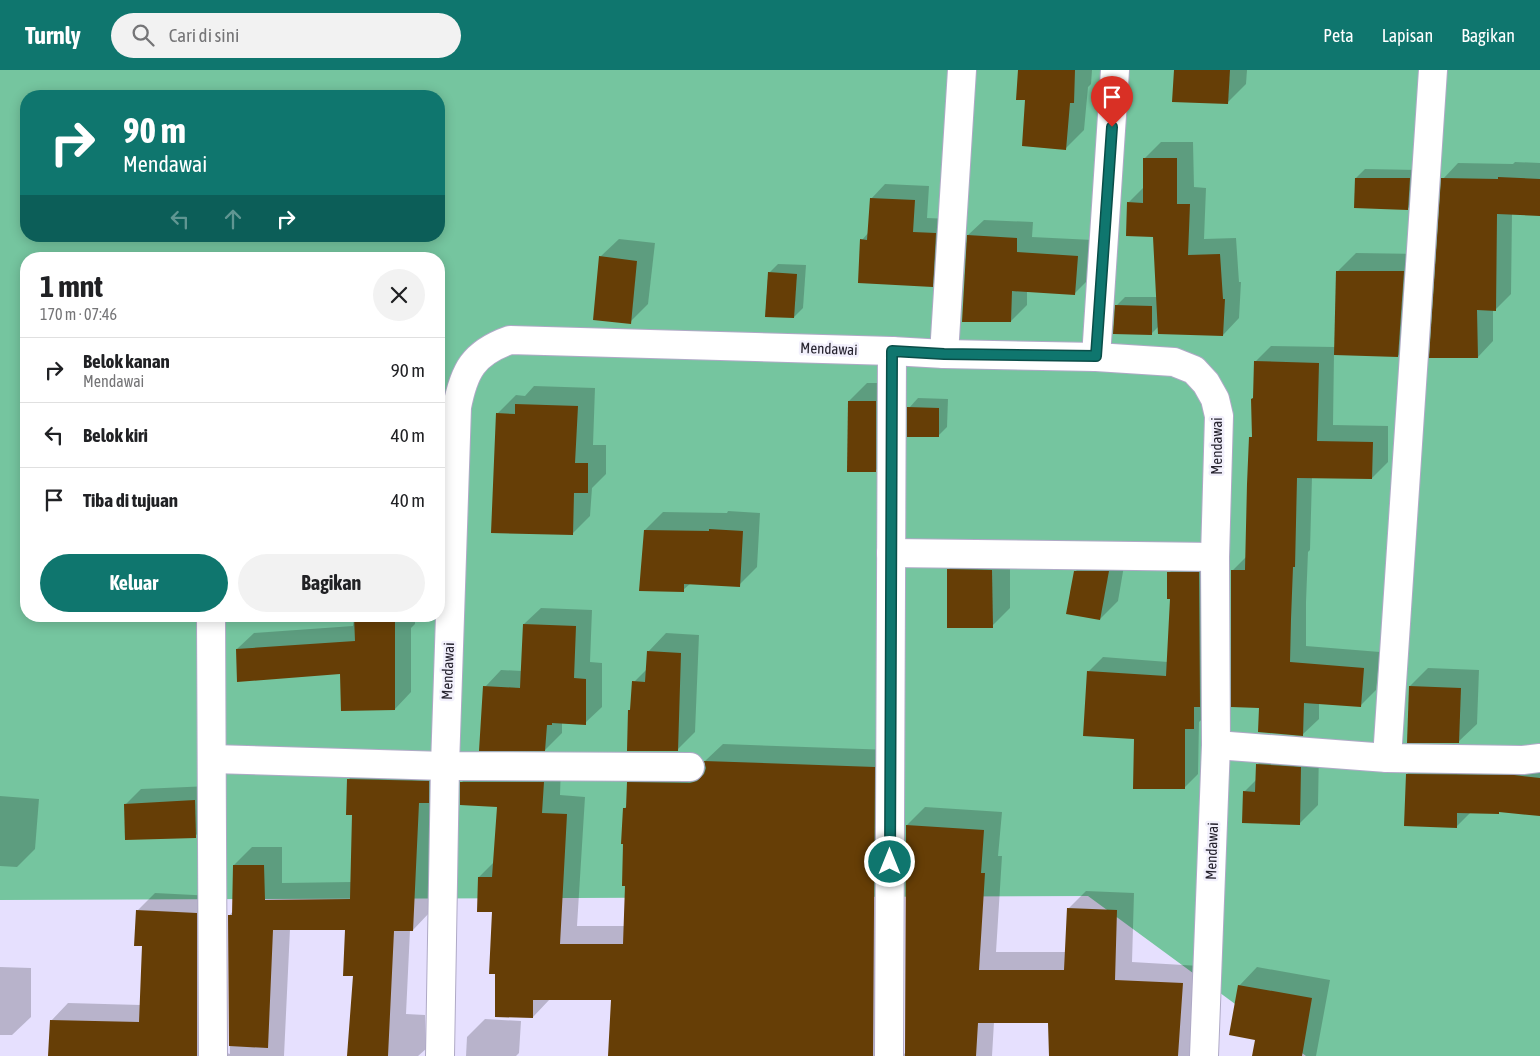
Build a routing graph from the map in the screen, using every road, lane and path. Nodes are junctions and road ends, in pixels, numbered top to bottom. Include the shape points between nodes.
1 (962, 70) edge
2 (1115, 70) edge
3 (1433, 70) edge
4 (892, 351) junction
5 (944, 354) junction
6 (1096, 356) junction
7 (891, 553) junction
8 (1215, 557) junction
9 (211, 622) edge
10 (1216, 745) junction
11 (1387, 758) junction
12 (1540, 758) edge
13 (212, 759) junction
14 (445, 766) junction
15 (690, 767) dead end
16 (213, 1056) edge
17 (440, 1056) edge
18 (890, 1056) edge
19 (1204, 1056) edge

1 - 5 street
2 - 6 street
3 - 11 street
4 - 5 street, Mendawai
4 - 7 street
4 - 14 street, Mendawai via 510,340 480,355 466,374 457,407
5 - 6 street, Mendawai
6 - 8 street, Mendawai via 1174,362 1194,370 1206,383 1215,399 1219,416
7 - 8 street
7 - 18 street
8 - 10 street, Mendawai
9 - 13 street
10 - 11 street
10 - 19 street, Mendawai
11 - 12 street
13 - 14 street
13 - 16 street
14 - 15 street
14 - 17 street, Mendawai

